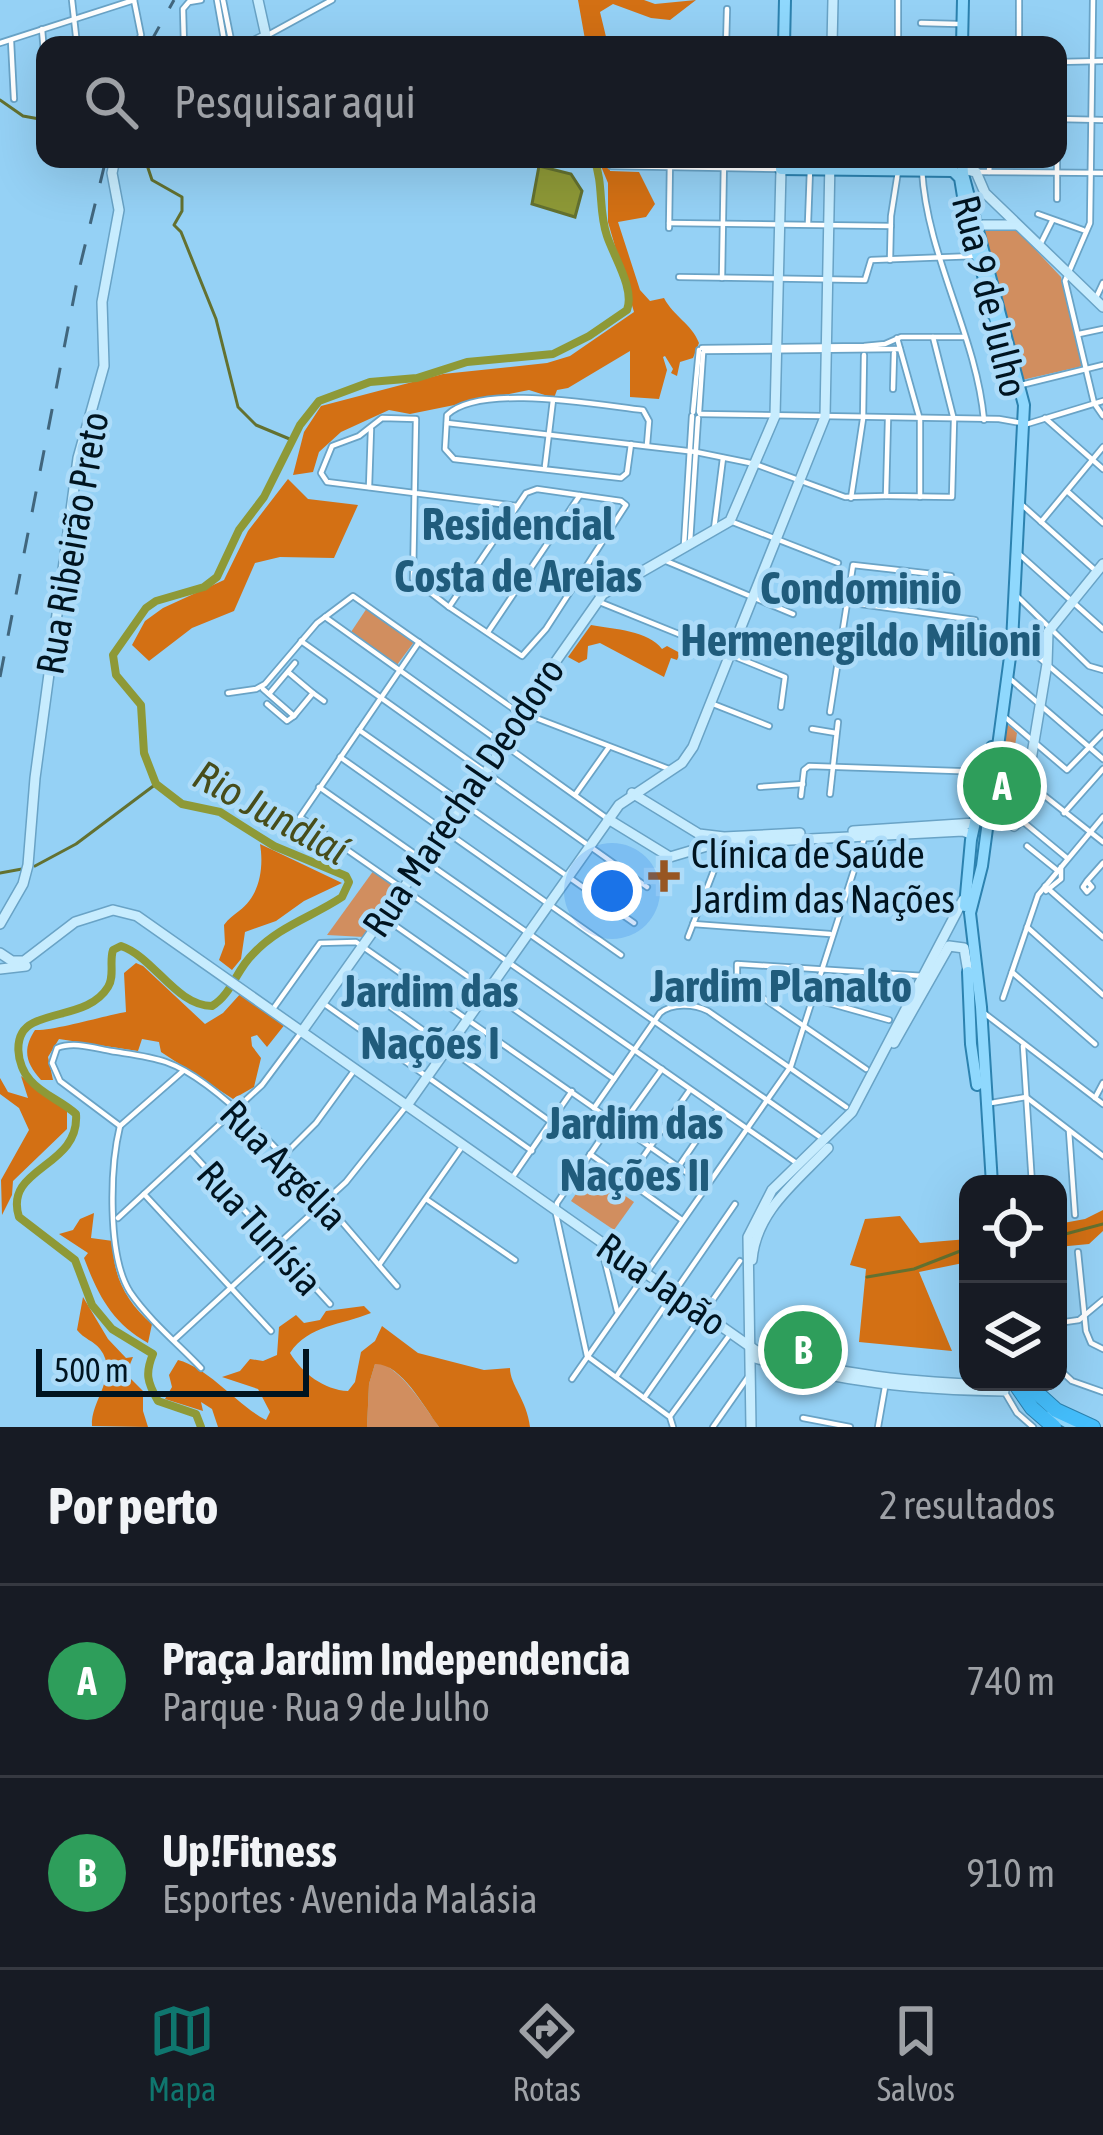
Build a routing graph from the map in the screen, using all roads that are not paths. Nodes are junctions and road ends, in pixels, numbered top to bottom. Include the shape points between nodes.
1 (72, 0) edge
2 (134, 0) edge
3 (200, 0) edge
4 (220, 0) edge
5 (258, 0) edge
6 (332, 0) edge
7 (785, 0) edge
8 (833, 0) edge
9 (898, 0) edge
10 (963, 0) edge
11 (1019, 0) edge
12 (1094, 0) edge
13 (319, 4) edge
14 (727, 9) dead end
15 (75, 19) junction
16 (921, 23) dead end
17 (962, 24) junction
18 (1093, 25) junction
19 (1103, 26) edge
20 (42, 27) junction
21 (43, 36) edge
22 (76, 36) edge
23 (140, 36) edge
24 (184, 36) edge
25 (227, 36) edge
26 (266, 36) joint
27 (726, 36) edge
28 (784, 36) edge
29 (832, 36) edge
30 (898, 36) edge
31 (962, 36) edge
32 (1018, 36) edge
33 (11, 41) junction
34 (0, 43) edge
35 (1067, 61) edge
36 (1093, 61) junction
37 (1103, 61) edge
38 (14, 99) dead end
39 (1067, 119) edge
40 (1093, 119) junction
41 (1103, 120) edge
42 (113, 168) edge
43 (670, 168) edge
44 (724, 168) edge
45 (781, 168) edge
46 (804, 168) edge
47 (814, 168) edge
48 (830, 168) edge
49 (900, 168) edge
50 (913, 168) edge
51 (989, 168) edge
52 (1024, 168) edge
53 (1056, 168) edge
54 (810, 169) junction
55 (922, 170) junction
56 (963, 170) edge
57 (989, 172) junction
58 (1024, 172) junction
59 (1056, 173) junction
60 (1092, 173) junction
61 (1103, 173) edge
62 (962, 197) junction
63 (1057, 200) dead end
64 (1038, 214) dead end
65 (1053, 220) junction
66 (1010, 222) junction
67 (724, 224) junction
68 (780, 224) junction
69 (808, 225) junction
70 (830, 225) junction
71 (977, 225) junction
72 (891, 226) junction
73 (1086, 231) junction
74 (1039, 248) junction
75 (977, 255) junction
76 (940, 260) junction
77 (890, 261) junction
78 (1066, 274) junction
79 (679, 278) dead end
80 (722, 278) junction
81 (779, 278) junction
82 (829, 279) junction
83 (1103, 283) edge
84 (1099, 303) edge
85 (1103, 329) edge
86 (1078, 335) junction
87 (964, 337) junction
88 (897, 338) junction
89 (933, 338) junction
90 (864, 349) junction
91 (777, 350) junction
92 (826, 350) junction
93 (897, 350) junction
94 (1103, 365) edge
95 (1086, 369) junction
96 (1021, 386) junction
97 (893, 389) dead end
98 (553, 400) junction
99 (1103, 400) edge
100 (1094, 404) junction
101 (696, 415) junction
102 (775, 416) junction
103 (1103, 416) edge
104 (825, 417) junction
105 (1045, 418) junction
106 (863, 419) junction
107 (888, 419) junction
108 (920, 420) junction
109 (953, 420) junction
110 (984, 420) junction
111 (1019, 421) junction
112 (447, 423) junction
113 (371, 429) junction
114 (549, 434) junction
115 (631, 444) junction
116 (647, 446) junction
117 (1103, 447) edge
118 (693, 452) junction
119 (723, 458) junction
120 (1092, 460) junction
121 (755, 464) junction
122 (545, 468) junction
123 (1103, 469) edge
124 (1017, 474) junction
125 (799, 481) junction
126 (369, 487) junction
127 (1066, 491) junction
128 (416, 493) junction
129 (580, 495) junction
130 (886, 496) junction
131 (920, 497) junction
132 (851, 498) junction
133 (517, 506) junction
134 (1023, 509) junction
135 (730, 521) junction
136 (1041, 523) junction
137 (1103, 523) edge
138 (714, 531) junction
139 (776, 539) junction
140 (687, 544) junction
141 (661, 558) junction
142 (1019, 560) junction
143 (838, 563) dead end
144 (1100, 567) edge
145 (951, 576) dead end
146 (753, 596) junction
147 (1012, 597) junction
148 (597, 601) junction
149 (846, 602) junction
150 (1070, 602) junction
151 (449, 607) junction
152 (793, 614) dead end
153 (324, 616) junction
154 (975, 620) dead end
155 (1050, 627) junction
156 (1103, 629) edge
157 (488, 632) junction
158 (1012, 636) junction
159 (301, 641) junction
160 (419, 642) junction
161 (730, 655) junction
162 (295, 663) dead end
163 (1047, 664) junction
164 (1103, 670) edge
165 (400, 671) junction
166 (288, 672) junction
167 (1008, 677) junction
168 (261, 687) junction
169 (228, 693) dead end
170 (314, 693) junction
171 (269, 694) junction
172 (380, 700) junction
173 (324, 701) dead end
174 (710, 703) junction
175 (266, 704) dead end
176 (1041, 704) junction
177 (781, 707) dead end
178 (830, 712) dead end
179 (1103, 712) edge
180 (525, 715) junction
181 (294, 716) junction
182 (1003, 720) junction
183 (838, 722) dead end
184 (769, 726) dead end
185 (812, 729) dead end
186 (359, 730) junction
187 (836, 733) junction
188 (1103, 733) edge
189 (1034, 743) junction
190 (505, 746) junction
191 (609, 746) junction
192 (1089, 747) junction
193 (340, 757) junction
194 (1103, 759) edge
195 (832, 765) junction
196 (1103, 769) edge
197 (672, 770) junction
198 (988, 772) junction
199 (485, 773) junction
200 (1027, 782) junction
201 (803, 784) junction
202 (319, 787) junction
203 (760, 788) dead end
204 (632, 793) junction
205 (830, 794) dead end
206 (575, 796) junction
207 (801, 796) dead end
208 (989, 801) junction
209 (464, 802) junction
210 (1064, 813) junction
211 (1103, 817) edge
212 (608, 819) junction
213 (1017, 823) junction
214 (685, 828) junction
215 (898, 828) junction
216 (445, 831) junction
217 (850, 831) junction
218 (1088, 834) junction
219 (978, 835) junction
220 (868, 836) junction
221 (789, 837) junction
222 (775, 838) junction
223 (807, 839) junction
224 (1103, 842) edge
225 (724, 844) junction
226 (1028, 846) dead end
227 (589, 847) junction
228 (683, 854) junction
229 (424, 859) junction
230 (1068, 859) junction
231 (1103, 863) edge
232 (1059, 869) junction
233 (568, 877) junction
234 (1087, 881) dead end
235 (646, 887) dead end
236 (404, 888) junction
237 (1047, 888) junction
238 (968, 900) junction
239 (548, 904) junction
240 (383, 917) junction
241 (634, 922) dead end
242 (692, 923) junction
243 (0, 924) edge
244 (1027, 927) junction
245 (528, 933) junction
246 (833, 934) junction
247 (688, 937) dead end
248 (1103, 937) edge
249 (363, 945) junction
250 (621, 956) dead end
251 (0, 961) edge
252 (509, 962) junction
253 (823, 969) junction
254 (968, 972) junction
255 (1012, 972) junction
256 (344, 974) junction
257 (924, 976) junction
258 (489, 990) junction
259 (1103, 995) edge
260 (813, 998) junction
261 (1004, 998) dead end
262 (323, 1003) junction
263 (273, 1010) junction
264 (975, 1013) junction
265 (468, 1018) junction
266 (889, 1021) dead end
267 (654, 1022) junction
268 (1004, 1027) junction
269 (805, 1028) junction
270 (303, 1030) junction
271 (978, 1041) junction
272 (1023, 1043) junction
273 (1095, 1044) dead end
274 (448, 1048) junction
275 (634, 1051) junction
276 (791, 1066) junction
277 (356, 1068) junction
278 (662, 1069) junction
279 (866, 1069) dead end
280 (183, 1070) junction
281 (426, 1076) junction
282 (614, 1080) junction
283 (1103, 1083) edge
284 (690, 1090) junction
285 (572, 1091) junction
286 (1026, 1097) junction
287 (1095, 1097) junction
288 (767, 1100) junction
289 (408, 1104) junction
290 (1103, 1104) edge
291 (846, 1107) dead end
292 (594, 1108) junction
293 (237, 1109) junction
294 (718, 1109) junction
295 (985, 1109) junction
296 (613, 1121) junction
297 (551, 1122) junction
298 (120, 1126) junction
299 (621, 1126) junction
300 (748, 1128) junction
301 (1069, 1130) junction
302 (820, 1137) dead end
303 (464, 1144) junction
304 (650, 1146) junction
305 (190, 1151) junction
306 (532, 1151) junction
307 (590, 1154) junction
308 (1103, 1156) edge
309 (282, 1157) junction
310 (795, 1162) dead end
311 (679, 1166) junction
312 (988, 1175) edge
313 (989, 1175) edge
314 (1031, 1175) edge
315 (512, 1178) junction
316 (627, 1180) junction
317 (784, 1185) junction
318 (706, 1186) junction
319 (144, 1195) junction
320 (426, 1199) junction
321 (323, 1203) junction
322 (735, 1204) dead end
323 (554, 1208) junction
324 (1076, 1215) dead end
325 (116, 1220) junction
326 (682, 1220) junction
327 (600, 1241) junction
328 (277, 1246) junction
329 (1078, 1252) dead end
330 (515, 1260) dead end
331 (740, 1261) dead end
332 (379, 1265) junction
333 (646, 1272) junction
334 (398, 1286) dead end
335 (232, 1287) junction
336 (675, 1292) junction
337 (1103, 1300) edge
338 (330, 1304) dead end
339 (617, 1312) junction
340 (703, 1313) junction
341 (1086, 1316) junction
342 (1067, 1321) edge
343 (271, 1330) dead end
344 (731, 1333) junction
345 (174, 1340) junction
346 (1103, 1348) edge
347 (752, 1351) junction
348 (587, 1356) junction
349 (201, 1369) dead end
350 (751, 1372) junction
351 (1067, 1376) edge
352 (616, 1377) junction
353 (572, 1379) dead end
354 (885, 1384) junction
355 (959, 1386) edge
356 (1012, 1391) edge
357 (1016, 1391) edge
358 (1020, 1391) edge
359 (1022, 1391) edge
360 (1103, 1392) edge
361 (644, 1398) junction
362 (670, 1417) junction
363 (803, 1418) dead end
364 (814, 1423) edge
365 (673, 1427) edge
366 (713, 1427) edge
367 (754, 1427) edge
368 (846, 1427) edge
369 (878, 1427) edge
370 (1033, 1427) edge
371 (1054, 1427) edge
372 (1075, 1427) edge
373 (1093, 1427) edge

1 - 15 street
2 - 15 street
2 - 23 street
3 - 24 street via 184,6
4 - 25 street
5 - 26 street
6 - 13 street
7 - 28 main road
8 - 29 street
9 - 30 street
10 - 17 main road
11 - 32 street
12 - 18 street
13 - 26 street
14 - 27 street
15 - 20 street
15 - 22 street
16 - 17 street
17 - 31 main road
18 - 19 street
18 - 36 street
20 - 21 street
20 - 33 street
33 - 34 street
33 - 38 street
35 - 36 street
36 - 37 street
36 - 40 street
39 - 40 street
40 - 41 street
40 - 60 street
42 - 243 street, Rua Ribeirão Preto via 119,210 102,302 104,366 78,458 28,865
43 - 67 street via 669,225
44 - 67 street
45 - 68 street
46 - 54 main road
47 - 54 main road
48 - 70 street
49 - 72 street
50 - 55 main road
51 - 57 street
52 - 58 street
53 - 59 street
54 - 69 street
55 - 56 main road
55 - 76 street
56 - 57 street
56 - 62 main road, Rua 9 de Julho
56 - 66 street
56 - 71 main road, Rua 9 de Julho
57 - 58 street
58 - 59 street
59 - 60 street
59 - 63 street
60 - 61 street
60 - 73 street
62 - 71 main road
62 - 75 main road, Rua 9 de Julho
64 - 65 street
65 - 73 street
65 - 74 street
66 - 71 street
66 - 74 street
67 - 68 street
67 - 80 street
68 - 69 street
68 - 81 street
69 - 70 street
70 - 72 street
70 - 82 street
71 - 96 main road, Rua 9 de Julho
72 - 77 street
73 - 78 street
74 - 78 street
75 - 76 street
75 - 111 main road, Rua 9 de Julho
76 - 77 street
76 - 87 street
77 - 82 street via 873,260 865,280
78 - 84 street
78 - 86 street
79 - 80 street
80 - 81 street
81 - 82 street
81 - 91 street
82 - 92 street
83 - 84 street
85 - 86 street
86 - 95 street
87 - 89 street
87 - 110 street
88 - 89 street
88 - 90 street
88 - 93 street
89 - 109 street
90 - 92 street
90 - 93 street
90 - 106 street
91 - 92 street
91 - 101 street via 704,350
91 - 102 street
92 - 104 street
93 - 97 street
93 - 108 street
94 - 95 street
95 - 96 street
95 - 100 street
96 - 111 main road, Rua 9 de Julho
98 - 112 street via 516,397 456,408
98 - 114 street
98 - 116 street via 643,410
99 - 100 street
100 - 103 street
100 - 105 street
101 - 102 street
101 - 118 street
102 - 104 street
102 - 121 street
104 - 106 street
104 - 125 street
105 - 111 street
105 - 120 street
106 - 107 street
106 - 132 street
107 - 108 street
107 - 130 street
108 - 109 street
108 - 131 street
109 - 110 street
109 - 131 street via 953,494
110 - 111 street
111 - 124 main road, Rua 9 de Julho
111 - 134 main road, Rua 9 de Julho
112 - 114 street
112 - 122 street via 449,457
113 - 126 street
113 - 126 street via 334,443 320,472 327,482
113 - 128 street via 382,418 416,419
114 - 115 street
114 - 122 street
115 - 116 street
115 - 122 street via 621,478
116 - 118 street
117 - 120 street
118 - 119 street
118 - 140 street
119 - 121 street
119 - 138 street
120 - 123 street
120 - 127 street
121 - 125 street
121 - 135 street
124 - 134 main road
124 - 142 main road, Rua 9 de Julho
125 - 132 street
125 - 139 street
126 - 128 street
127 - 136 street
127 - 137 street
128 - 133 street
128 - 151 street via 412,579
129 - 133 street via 528,490
129 - 157 street
129 - 157 street via 626,505 575,587 526,654
130 - 131 street
130 - 132 street
133 - 151 street
134 - 136 street
134 - 142 main road, Rua 9 de Julho
135 - 138 street, Rua Marechal Deodoro
135 - 139 street
136 - 144 street
138 - 140 street, Rua Marechal Deodoro
139 - 143 street
139 - 146 street
140 - 141 street, Rua Marechal Deodoro
141 - 146 street
141 - 148 street, Rua Marechal Deodoro
142 - 147 main road, Rua 9 de Julho
142 - 150 street
144 - 150 street
145 - 149 street via 857,563
146 - 152 street
146 - 161 street
147 - 155 street
147 - 158 main road, Rua 9 de Julho
147 - 182 main road, Rua 9 de Julho
148 - 161 street
148 - 180 street, Rua Marechal Deodoro
149 - 154 street
149 - 178 street
150 - 155 street
150 - 156 street
151 - 157 street
153 - 159 street
153 - 160 street via 352,596
153 - 165 street
155 - 163 street
155 - 164 street
158 - 163 street
158 - 167 main road, Rua 9 de Julho
159 - 168 street
159 - 172 street
160 - 165 street
160 - 180 street
161 - 174 street
161 - 177 street via 787,679
162 - 166 street
163 - 176 street
163 - 179 street
165 - 172 street
165 - 190 street
166 - 170 street
166 - 171 street
167 - 176 street
167 - 182 main road, Rua 9 de Julho
168 - 169 street
168 - 171 street
170 - 173 street
170 - 181 street
171 - 181 street
172 - 186 street
172 - 199 street
174 - 184 street
174 - 197 street via 688,755
175 - 181 street via 287,722
176 - 189 street
176 - 192 street
180 - 190 street, Rua Marechal Deodoro
180 - 191 street
182 - 189 street
182 - 198 main road, Rua 9 de Julho
182 - 208 main road, Rua 9 de Julho
183 - 187 street
185 - 187 street
186 - 193 street
186 - 209 street
187 - 195 street
188 - 192 street
189 - 192 street via 1067,770
189 - 200 street
190 - 199 street, Rua Marechal Deodoro
190 - 206 street
191 - 197 street
191 - 206 street
192 - 194 street
193 - 202 street
193 - 216 street
195 - 198 street
195 - 201 street via 807,766
195 - 205 street
196 - 210 street
197 - 204 street
198 - 208 main road
198 - 219 main road, Rua 9 de Julho
199 - 209 street, Rua Marechal Deodoro
199 - 227 street
200 - 210 street
200 - 213 street
201 - 203 street
201 - 207 street
202 - 229 street
202 - 236 street via 302,818
204 - 212 street
204 - 214 street
206 - 212 street
208 - 213 street
208 - 219 main road, Rua 9 de Julho
209 - 216 street, Rua Marechal Deodoro
209 - 233 street
210 - 218 street
211 - 218 street
212 - 227 street
212 - 228 street via 662,855
213 - 230 street
214 - 222 street
214 - 228 street
215 - 217 street
215 - 219 street
215 - 220 street
216 - 229 street, Rua Marechal Deodoro
216 - 239 street
217 - 221 street
217 - 223 street
218 - 224 street
218 - 230 street
219 - 220 street
219 - 238 main road, Rua 9 de Julho via 982,866
219 - 238 main road, Rua 9 de Julho
220 - 223 street
220 - 246 street
221 - 222 street
221 - 223 street
222 - 225 street
225 - 228 street
225 - 242 street
226 - 232 street
227 - 233 street
227 - 235 street
229 - 236 street, Rua Marechal Deodoro
229 - 245 street
230 - 232 street
231 - 234 street
232 - 237 street via 1061,878
233 - 239 street
233 - 241 street
236 - 240 street, Rua Marechal Deodoro
236 - 252 street
237 - 244 street
237 - 248 street
238 - 254 main road, Rua 9 de Julho
238 - 257 street
238 - 264 main road, Rua 9 de Julho
239 - 245 street
239 - 250 street
240 - 249 street, Rua Marechal Deodoro
240 - 258 street
242 - 246 street
242 - 247 street
244 - 255 street
244 - 259 street
245 - 252 street
245 - 267 street
246 - 253 street
249 - 256 street, Rua Marechal Deodoro
249 - 263 street via 320,943
249 - 265 street
251 - 263 street, Rua Japão via 24,961 62,929 113,910 143,920
252 - 258 street
252 - 275 street
253 - 257 street
253 - 260 street
253 - 269 street via 736,966 737,980
254 - 264 main road, Rua 9 de Julho
254 - 317 street via 964,948 949,946 859,1113
255 - 261 street
255 - 273 street
256 - 262 street, Rua Marechal Deodoro
256 - 274 street
257 - 317 street via 852,1112
258 - 265 street
258 - 282 street
260 - 266 street
260 - 269 street
262 - 270 street, Rua Marechal Deodoro
262 - 281 street
263 - 270 street, Rua Japão
264 - 268 street
264 - 271 main road, Rua 9 de Julho
265 - 274 street
265 - 285 street
267 - 275 street
267 - 276 street via 671,1006 702,1008
267 - 288 street
268 - 271 street via 989,1027
268 - 272 street
269 - 276 street
269 - 279 street
270 - 277 street, Rua Japão
270 - 293 street, Rua Marechal Deodoro
271 - 295 main road, Rua 9 de Julho
271 - 312 main road, Rua 9 de Julho
272 - 286 street
272 - 287 street
274 - 281 street
274 - 297 street
275 - 278 street
275 - 282 street
276 - 288 street
276 - 291 street
277 - 289 street, Rua Japão
277 - 309 street
278 - 284 street
278 - 299 street
280 - 293 street, Rua Argélia
280 - 298 street
280 - 298 street, Rua Argélia via 71,1044 57,1048 52,1063 60,1081
281 - 289 street
281 - 306 street
282 - 292 street
283 - 287 street
284 - 294 street
284 - 304 street
285 - 292 street
285 - 297 street
286 - 295 street
286 - 301 street
286 - 314 street
287 - 290 street
288 - 300 street
288 - 302 street
289 - 303 street, Rua Japão
289 - 321 street
292 - 296 street
293 - 305 street, Rua Marechal Deodoro
293 - 309 street, Rua Argélia
294 - 300 street
294 - 311 street
295 - 313 main road, Rua 9 de Julho
296 - 299 street
296 - 307 street
297 - 306 street
298 - 325 street
299 - 304 street
300 - 310 street
300 - 318 street
301 - 308 street
301 - 324 street
303 - 315 street, Rua Japão
303 - 320 street
304 - 311 street
304 - 316 street
305 - 319 street, Rua Marechal Deodoro
305 - 328 street, Rua Tunísia
306 - 315 street
307 - 316 street
307 - 323 street
309 - 321 street, Rua Argélia
311 - 318 street
315 - 323 street, Rua Japão
316 - 326 street
317 - 347 street via 754,1240
318 - 326 street
319 - 325 street, Rua Marechal Deodoro
319 - 335 street
320 - 330 street
320 - 332 street
321 - 328 street
321 - 332 street, Rua Argélia
322 - 336 street
323 - 327 street, Rua Japão
323 - 348 street
325 - 345 street via 121,1276
326 - 333 street
327 - 333 street, Rua Japão
327 - 339 street
328 - 335 street
328 - 338 street, Rua Tunísia
329 - 341 street
331 - 340 street
332 - 334 street, Rua Argélia
333 - 336 street, Rua Japão
333 - 339 street
335 - 343 street
335 - 345 street
336 - 340 street, Rua Japão
336 - 352 street
337 - 341 street
339 - 348 street
340 - 344 street, Rua Japão
340 - 361 street
341 - 342 street
341 - 346 street via 1089,1341
344 - 347 street, Rua Japão
344 - 362 street
345 - 349 street
347 - 350 street
347 - 354 street, Rua Japão
347 - 367 street
348 - 352 street
348 - 353 street
350 - 366 street
350 - 367 street
351 - 360 street
352 - 361 street
354 - 355 street, Rua Japão
354 - 369 street
356 - 370 street via 1017,1413
357 - 371 highway
358 - 372 main road
359 - 373 highway
361 - 362 street
362 - 365 street
363 - 364 street
364 - 368 street

